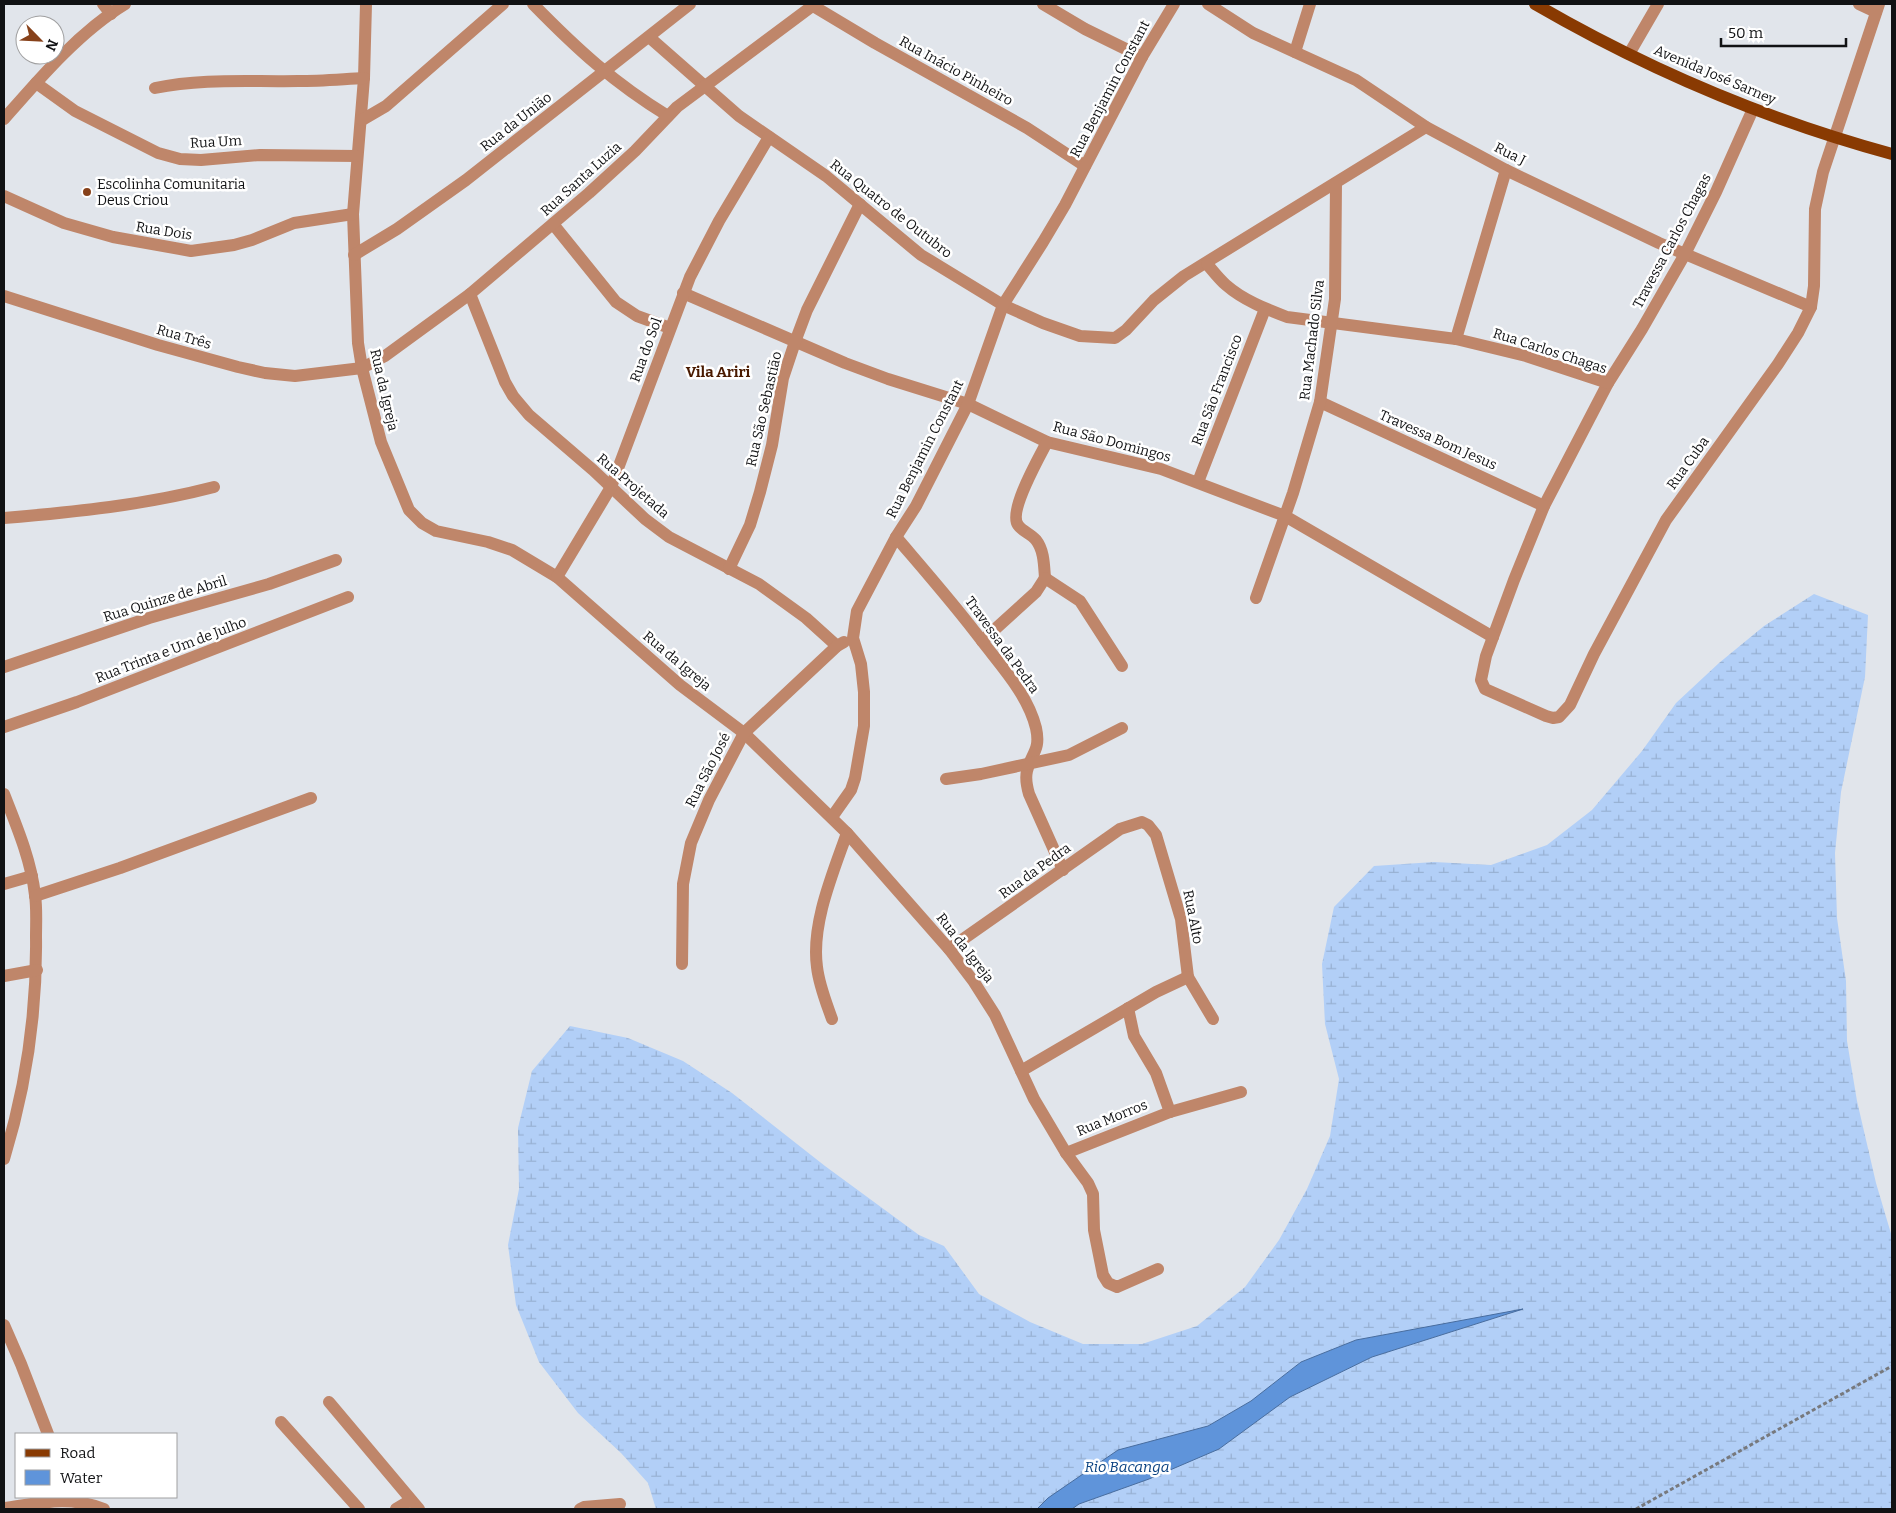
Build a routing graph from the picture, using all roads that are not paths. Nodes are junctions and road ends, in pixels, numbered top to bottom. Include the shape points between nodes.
1 (125, 4) edge
2 (366, 4) edge
3 (503, 4) edge
4 (534, 4) edge
5 (690, 4) edge
6 (812, 4) edge
7 (1042, 4) edge
8 (1174, 4) edge
9 (1208, 4) edge
10 (1310, 4) edge
11 (1535, 4) edge
12 (1658, 4) edge
13 (1859, 4) edge
14 (1877, 8) edge
15 (107, 9) edge
16 (649, 37) junction
17 (1295, 52) junction
18 (1630, 54) junction
19 (1142, 57) junction
20 (603, 72) junction
21 (364, 78) junction
22 (36, 83) junction
23 (706, 86) junction
24 (155, 88) dead end
25 (1753, 109) junction
26 (668, 116) junction
27 (4, 119) edge
28 (362, 120) junction
29 (1426, 127) junction
30 (769, 137) junction
31 (1834, 138) junction
32 (1892, 154) edge
33 (357, 156) junction
34 (1085, 166) junction
35 (1506, 170) junction
36 (1336, 183) junction
37 (4, 196) edge
38 (860, 204) junction
39 (353, 214) junction
40 (553, 224) junction
41 (1684, 254) junction
42 (354, 255) junction
43 (1207, 264) junction
44 (683, 293) junction
45 (470, 294) junction
46 (4, 296) edge
47 (1003, 305) junction
48 (1811, 307) junction
49 (1265, 309) junction
50 (1332, 323) junction
51 (670, 328) junction
52 (1456, 339) junction
53 (795, 342) junction
54 (362, 368) junction
55 (1608, 383) junction
56 (1320, 402) junction
57 (968, 404) junction
58 (1048, 442) junction
59 (1198, 482) junction
60 (214, 486) dead end
61 (611, 487) junction
62 (1544, 506) junction
63 (1285, 516) junction
64 (4, 518) edge
65 (896, 537) junction
66 (336, 560) dead end
67 (729, 569) junction
68 (557, 576) junction
69 (1045, 578) junction
70 (348, 598) dead end
71 (1256, 598) dead end
72 (1493, 637) junction
73 (853, 638) junction
74 (982, 641) junction
75 (837, 646) junction
76 (1122, 666) dead end
77 (4, 667) edge
78 (1482, 684) joint
79 (4, 727) edge
80 (1122, 728) dead end
81 (744, 733) junction
82 (1030, 762) junction
83 (946, 779) dead end
84 (4, 794) edge
85 (311, 798) dead end
86 (832, 817) junction
87 (1142, 822) joint
88 (847, 833) junction
89 (1062, 870) junction
90 (32, 876) junction
91 (4, 884) edge
92 (35, 896) junction
93 (949, 950) junction
94 (682, 964) dead end
95 (36, 970) junction
96 (4, 976) edge
97 (1188, 977) junction
98 (1128, 1008) junction
99 (832, 1019) dead end
100 (1213, 1019) dead end
101 (1021, 1071) junction
102 (1241, 1092) dead end
103 (1170, 1112) junction
104 (8, 1131) edge
105 (1066, 1153) junction
106 (4, 1159) edge
107 (1158, 1270) dead end
108 (4, 1325) edge
109 (329, 1402) dead end
110 (281, 1422) dead end
111 (48, 1433) edge
112 (73, 1499) edge
113 (620, 1504) dead end
114 (415, 1505) edge
115 (23, 1507) edge
116 (4, 1508) edge
117 (104, 1509) edge
118 (358, 1509) edge
119 (396, 1509) edge
120 (580, 1509) edge

1 - 15 street
2 - 21 street, Rua da Igreja
3 - 28 street via 386,106
4 - 20 street
5 - 16 street, Rua da União
6 - 23 street, Rua Santa Luzia
6 - 34 street, Rua Inácio Pinheiro via 1027,128
7 - 19 street
8 - 19 street, Rua Benjamin Constant
9 - 17 street, Rua J via 1253,33
10 - 17 street
11 - 18 main road, Avenida José Sarney
12 - 18 street
13 - 14 street
14 - 31 street, Rua Cuba
15 - 22 street
16 - 20 street, Rua da União
16 - 23 street, Rua Quatro de Outubro
17 - 29 street, Rua J via 1356,80
18 - 25 main road, Avenida José Sarney
19 - 34 street, Rua Benjamin Constant
20 - 26 street
20 - 42 street, Rua da União via 466,180
21 - 24 street via 174,84
21 - 28 street, Rua da Igreja
22 - 27 street
22 - 33 street, Rua Um via 90,120 158,153 180,159 260,155
23 - 26 street, Rua Santa Luzia
23 - 30 street, Rua Quatro de Outubro via 739,116
25 - 31 main road, Avenida José Sarney
25 - 41 street, Travessa Carlos Chagas
26 - 40 street, Rua Santa Luzia via 635,151
28 - 33 street, Rua da Igreja
29 - 35 street, Rua J
29 - 36 street
30 - 38 street, Rua Quatro de Outubro
30 - 44 street, Rua do Sol
31 - 32 main road, Avenida José Sarney
31 - 48 street, Rua Cuba via 1822,172 1815,209
33 - 39 street, Rua da Igreja
34 - 47 street, Rua Benjamin Constant
35 - 41 street, Rua J
35 - 52 street
36 - 43 street, Rua Quatro de Outubro
36 - 50 street, Rua Machado Silva
37 - 39 street, Rua Dois via 64,223 113,237 191,251 234,245 294,223
38 - 47 street, Rua Quatro de Outubro via 921,255
38 - 53 street, Rua São Sebastião via 807,310
39 - 42 street, Rua da Igreja
40 - 45 street, Rua Santa Luzia
40 - 51 street via 616,302 637,316
41 - 48 street, Rua J
41 - 55 street, Travessa Carlos Chagas
42 - 54 street, Rua da Igreja
43 - 47 street, Rua Quatro de Outubro via 1184,276 1115,338 1080,336
43 - 49 street, Rua Carlos Chagas via 1226,285
44 - 51 street, Rua do Sol
44 - 53 street, Rua São Domingos
45 - 54 street, Rua Santa Luzia via 384,356
45 - 61 street, Rua Projetada via 513,396 528,415
46 - 54 street, Rua Três via 158,345 266,373 295,376
47 - 57 street, Rua Benjamin Constant
48 - 78 street, Rua Cuba via 1778,364 1666,520 1564,712 1559,717 1546,716 1494,694
49 - 50 street, Rua Carlos Chagas via 1287,317
49 - 59 street, Rua São Francisco
50 - 52 street, Rua Carlos Chagas
50 - 56 street, Rua Machado Silva
51 - 61 street, Rua do Sol
52 - 55 street, Rua Carlos Chagas via 1526,356
53 - 57 street, Rua São Domingos via 888,379
53 - 67 street, Rua São Sebastião via 783,378 772,446 760,492 750,525
54 - 68 street, Rua da Igreja via 381,442 409,510 436,531 512,550
55 - 62 street, Rua Carlos Chagas
56 - 62 street, Travessa Bom Jesus
56 - 63 street, Rua Machado Silva
57 - 58 street, Rua São Domingos
57 - 65 street, Rua Benjamin Constant via 916,506
58 - 59 street, Rua São Domingos
58 - 69 street via 1017,504 1015,518 1036,540
59 - 63 street, Rua São Domingos
60 - 64 street via 116,507
61 - 67 street, Rua Projetada via 669,537
61 - 68 street, Rua do Sol
62 - 72 street, Rua Carlos Chagas
63 - 71 street, Rua Machado Silva
63 - 72 street, Rua São Domingos
65 - 73 street, Rua Benjamin Constant via 857,611
65 - 74 street, Travessa da Pedra
66 - 77 street, Rua Quinze de Abril
67 - 75 street, Rua Projetada via 781,598
68 - 81 street, Rua da Igreja via 680,685
69 - 74 street via 1036,592
69 - 76 street via 1080,601
70 - 79 street, Rua Trinta e Um de Julho
72 - 78 street, Rua Carlos Chagas
73 - 75 street, Rua São José
73 - 86 street, Rua Benjamin Constant via 861,664 864,726 851,790
74 - 82 street, Travessa da Pedra via 1027,705 1036,727 1038,743
75 - 81 street, Rua São José
80 - 82 street via 1069,755
81 - 86 street, Rua da Igreja
81 - 94 street, Rua São José via 708,800 691,843 683,884
82 - 83 street
82 - 89 street, Travessa da Pedra via 1026,782 1029,794
84 - 90 street
85 - 92 street
86 - 88 street, Rua da Igreja
87 - 89 street, Rua da Pedra via 1120,829
87 - 97 street, Rua Alto via 1156,835 1170,881 1181,919
88 - 93 street, Rua da Igreja
88 - 99 street via 817,935 816,966
89 - 93 street, Rua da Pedra
90 - 91 street
90 - 92 street
92 - 95 street
93 - 101 street, Rua da Igreja via 995,1015
95 - 96 street
95 - 104 street via 32,1027 21,1092
97 - 98 street
97 - 100 street, Rua Alto
98 - 101 street
98 - 103 street, Rua Morros via 1134,1036 1156,1073
101 - 105 street, Rua da Igreja
102 - 103 street, Rua Morros
103 - 105 street, Rua Morros
104 - 106 street
105 - 107 street, Rua da Igreja via 1088,1183 1092,1194 1094,1230 1103,1274 1108,1283 1117,1287
108 - 111 street
109 - 114 street
110 - 118 street
112 - 115 street
112 - 117 street
113 - 120 street
114 - 119 street
115 - 116 street

